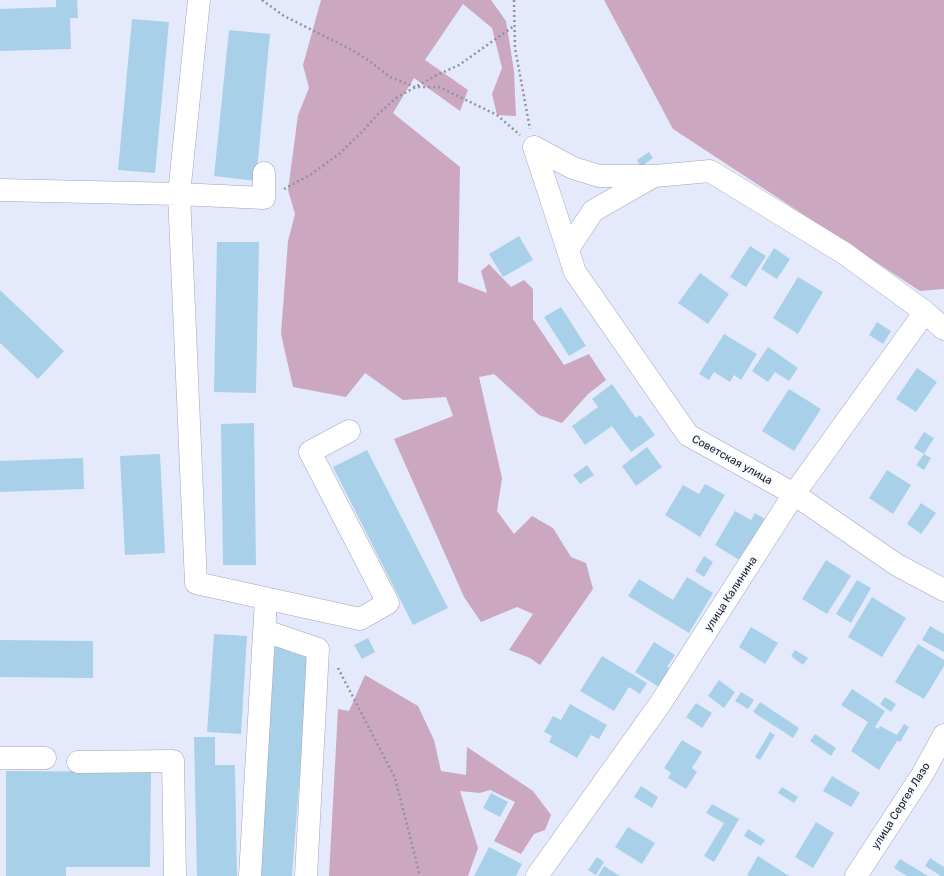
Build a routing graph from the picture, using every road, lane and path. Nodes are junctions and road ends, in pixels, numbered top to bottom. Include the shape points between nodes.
1 (199, 0) edge
2 (262, 0) edge
3 (514, 0) edge
4 (514, 26) junction
5 (415, 87) junction
6 (534, 147) junction
7 (264, 173) dead end
8 (655, 176) junction
9 (0, 190) edge
10 (180, 194) junction
11 (264, 198) junction
12 (568, 249) junction
13 (925, 312) junction
14 (944, 329) edge
15 (350, 431) dead end
16 (794, 494) junction
17 (944, 590) edge
18 (266, 599) junction
19 (265, 631) junction
20 (318, 649) junction
21 (944, 735) edge
22 (0, 758) edge
23 (45, 758) dead end
24 (78, 762) dead end
25 (175, 876) edge
26 (250, 876) edge
27 (306, 876) edge
28 (420, 876) edge
29 (537, 876) edge
30 (856, 876) edge

1 - 10 street
2 - 5 path via 284,16 352,50 390,77
3 - 4 path
4 - 5 path via 459,66
4 - 6 path via 515,48
5 - 6 path via 439,87 497,115
5 - 11 path via 396,98 339,154 310,175
6 - 8 street via 573,168 599,176
6 - 12 street, Советская улица
7 - 11 street
8 - 12 street via 593,211
8 - 13 street via 710,171 844,253
9 - 10 street
10 - 11 street
10 - 18 street via 196,583
12 - 16 street, Советская улица via 575,272 688,435
13 - 14 street
13 - 16 street, улица Калинина
15 - 18 street via 310,452 388,603 360,619
16 - 17 street, Советская улица via 897,565
16 - 29 street, улица Калинина via 660,704
18 - 19 street
19 - 20 street
19 - 26 street
20 - 27 street
20 - 28 path via 331,655 395,778
21 - 30 street, улица Сергея Лазо via 922,776
22 - 23 street
24 - 25 street via 173,761

